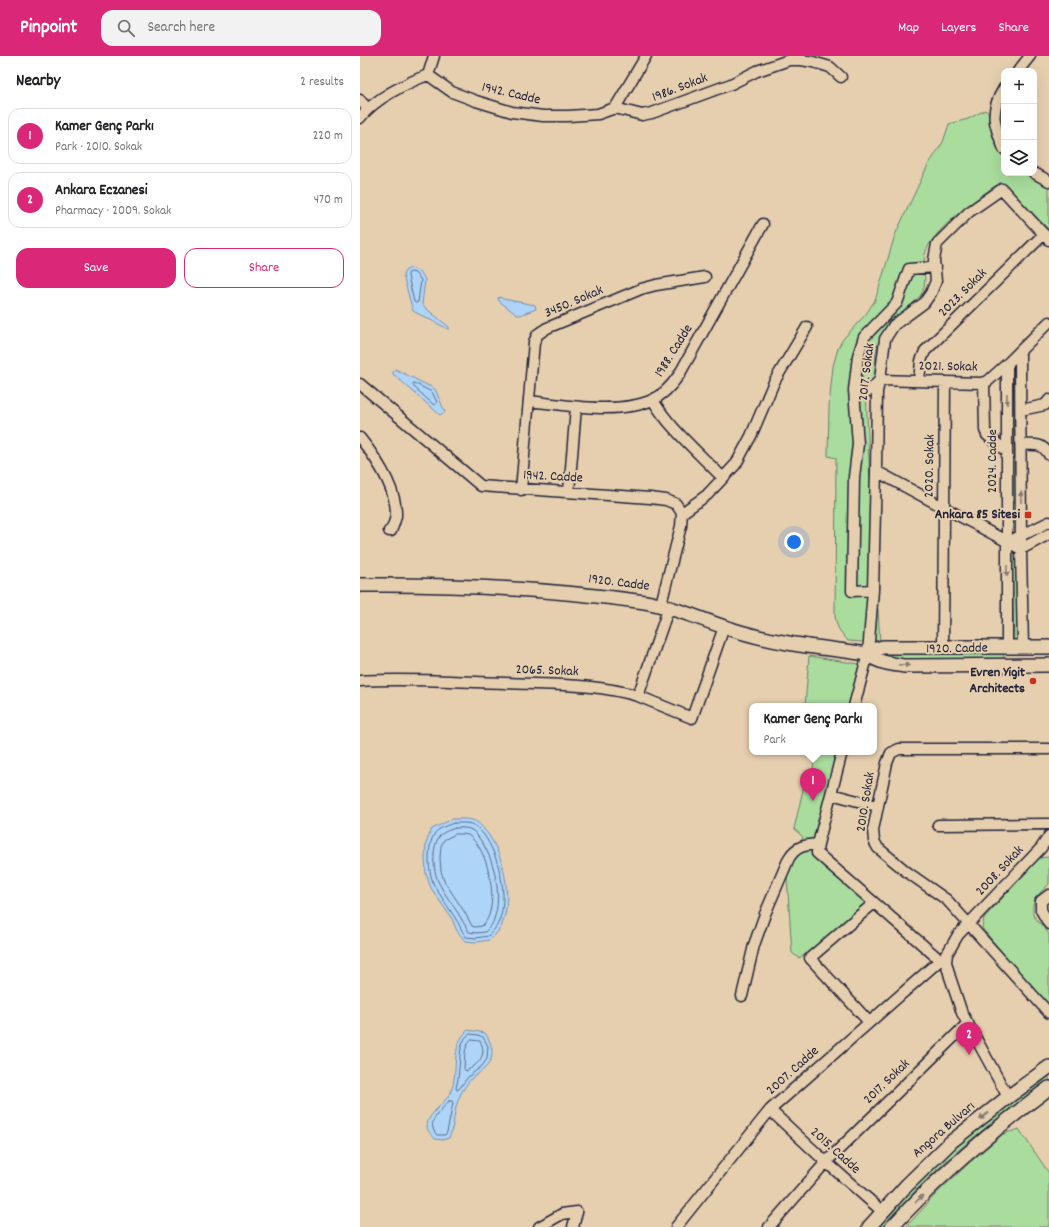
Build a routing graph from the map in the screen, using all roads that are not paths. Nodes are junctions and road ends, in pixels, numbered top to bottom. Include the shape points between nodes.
1 (434, 56) edge
2 (646, 56) edge
3 (1030, 56) edge
4 (1020, 68) edge
5 (428, 75) junction
6 (841, 77) dead end
7 (1001, 94) edge
8 (360, 100) edge
9 (368, 108) junction
10 (615, 108) junction
11 (360, 118) edge
12 (1001, 140) edge
13 (1037, 175) edge
14 (1049, 181) edge
15 (763, 224) dead end
16 (1046, 237) edge
17 (935, 267) junction
18 (705, 277) dead end
19 (1049, 322) edge
20 (807, 327) dead end
21 (1020, 351) junction
22 (1009, 362) junction
23 (996, 373) junction
24 (880, 380) junction
25 (919, 381) junction
26 (945, 382) junction
27 (984, 382) junction
28 (360, 384) edge
29 (1007, 384) junction
30 (1020, 384) junction
31 (854, 390) junction
32 (529, 400) junction
33 (653, 400) junction
34 (1049, 400) edge
35 (576, 407) junction
36 (1021, 410) junction
37 (360, 438) edge
38 (1021, 445) junction
39 (1007, 452) junction
40 (1049, 455) edge
41 (876, 471) junction
42 (723, 478) junction
43 (521, 490) junction
44 (569, 492) junction
45 (943, 506) junction
46 (682, 513) junction
47 (1049, 522) edge
48 (389, 531) dead end
49 (1049, 534) edge
50 (1020, 536) junction
51 (1006, 541) junction
52 (1021, 549) junction
53 (360, 585) edge
54 (873, 590) junction
55 (665, 606) junction
56 (724, 627) junction
57 (943, 647) junction
58 (1007, 648) junction
59 (1023, 648) junction
60 (1049, 648) edge
61 (868, 654) junction
62 (1007, 664) junction
63 (1023, 664) junction
64 (1049, 664) edge
65 (360, 681) edge
66 (638, 696) junction
67 (855, 703) edge
68 (1049, 749) edge
69 (841, 755) edge
70 (831, 794) junction
71 (878, 806) junction
72 (1049, 824) edge
73 (938, 825) dead end
74 (1049, 836) edge
75 (818, 844) junction
76 (1045, 846) edge
77 (1049, 895) edge
78 (874, 902) junction
79 (969, 924) junction
80 (1049, 924) edge
81 (943, 957) junction
82 (742, 996) dead end
83 (1049, 1013) edge
84 (869, 1022) junction
85 (968, 1023) junction
86 (1049, 1067) edge
87 (1049, 1088) edge
88 (1008, 1097) junction
89 (770, 1110) junction
90 (826, 1162) junction
91 (883, 1212) junction
92 (539, 1227) edge
93 (572, 1227) edge
94 (676, 1227) edge
95 (769, 1227) edge
96 (869, 1227) edge
97 (892, 1227) edge

1 - 5 street
2 - 10 street
3 - 4 street
5 - 9 street
5 - 10 street, 1942. Cadde via 452,92 512,112 568,116 598,114
6 - 10 street, 1986. Sokak via 830,67 813,62 789,60 661,111 642,115
7 - 12 street via 994,108 994,115
8 - 9 street
9 - 11 street
13 - 14 street
15 - 33 street, 1988. Cadde via 679,375 664,393
16 - 17 street, 2017. Sokak via 1002,189 969,212 937,244
16 - 25 street, 2023. Sokak via 925,351
17 - 24 street, 2017. Sokak via 936,281 931,293 924,303 894,325 885,339
17 - 31 street via 909,269 897,303 864,337 858,356
18 - 32 street, 3450. Sokak via 641,289 542,331 534,342
19 - 21 street
20 - 42 street via 774,382 736,464
21 - 22 street
21 - 30 street, 2024. Cadde
22 - 23 street, 2021. Sokak
22 - 29 street, 2024. Cadde via 1006,367
23 - 27 street, 2021. Sokak
23 - 29 street
24 - 25 street, 2021. Sokak
24 - 31 street via 869,391
24 - 41 street, 2017. Sokak via 877,391
25 - 26 street, 2021. Sokak
26 - 27 street, 2021. Sokak
26 - 45 street, 2020. Sokak
27 - 39 street via 985,430 987,435
28 - 43 street, 1942. Cadde via 481,486
29 - 30 street
29 -> 39 street, 2024. Cadde
30 - 36 street, 2024. Cadde
31 - 54 street via 858,444 854,477 852,591
32 - 35 street, 1988. Cadde
32 - 43 street, 3450. Sokak
33 - 35 street, 1988. Cadde via 625,407
33 - 42 street via 678,432
34 - 36 street via 1045,405
35 - 44 street
36 - 38 street, 2024. Cadde
37 - 48 street via 383,472 394,494 396,516
38 - 40 street via 1038,445 1046,449
50 -> 38 street, 2024. Cadde
39 - 51 street, 2024. Cadde
41 - 45 street
41 - 54 street, 2017. Sokak
42 - 46 street via 707,495
43 - 44 street, 1942. Cadde
44 - 46 street, 1942. Cadde via 666,500 676,504
45 - 51 street
45 - 57 street, 2020. Sokak
46 - 55 street
47 - 50 street
49 - 52 street
50 - 51 street
50 - 52 street, 2024. Cadde
51 - 52 street
51 -> 58 street, 2024. Cadde
52 - 59 street, 2024. Cadde
53 - 55 main road, 1920. Cadde via 534,590
54 - 61 street, 2017. Sokak
55 - 56 main road, 1920. Cadde
55 - 66 street
56 - 61 main road, 1920. Cadde via 760,638
56 - 66 street, 2065. Sokak via 692,718
57 - 58 main road, 1920. Cadde
57 - 61 main road, 1920. Cadde via 883,647
58 - 59 main road, 1920. Cadde
58 - 62 main road
59 - 60 main road, 1920. Cadde
59 - 63 main road
61 -> 62 main road, 1920. Cadde via 880,661 905,666
61 - 67 street, 2017. Sokak
62 - 63 main road, 1920. Cadde
63 - 64 main road, 1920. Cadde
65 - 66 street, 2065. Sokak via 420,680 578,686 610,689
68 - 71 street, 2010. Sokak via 899,749 891,753 887,763
69 - 70 street
70 - 71 street
70 - 75 street
71 - 79 street, 2010. Sokak via 873,830 878,848 947,900
72 - 73 street
74 - 76 street, 2008. Sokak
75 - 78 street via 819,855
75 - 82 street via 800,847 789,858 756,939
76 - 79 street, 2008. Sokak
77 - 80 street via 1041,901 1041,910
78 - 81 street
78 - 84 street via 810,958
79 - 81 street, 2008. Sokak
79 - 83 street, 2010. Sokak
81 - 84 street, 2007. Cadde
81 - 85 street via 962,1013
84 - 89 street, 2007. Cadde
85 - 88 street
85 - 90 street, 2017. Sokak
86 - 88 main road, Angora Bulvarı
97 -> 87 main road via 908,1208 966,1154
88 -> 91 main road, Angora Bulvarı via 951,1142
89 - 90 street, 2015. Cadde
89 - 94 street, 2007. Cadde
90 - 91 street, 2015. Cadde
90 - 95 street, 2017. Sokak
91 - 96 main road, Angora Bulvarı
92 - 93 street via 562,1214 577,1212

